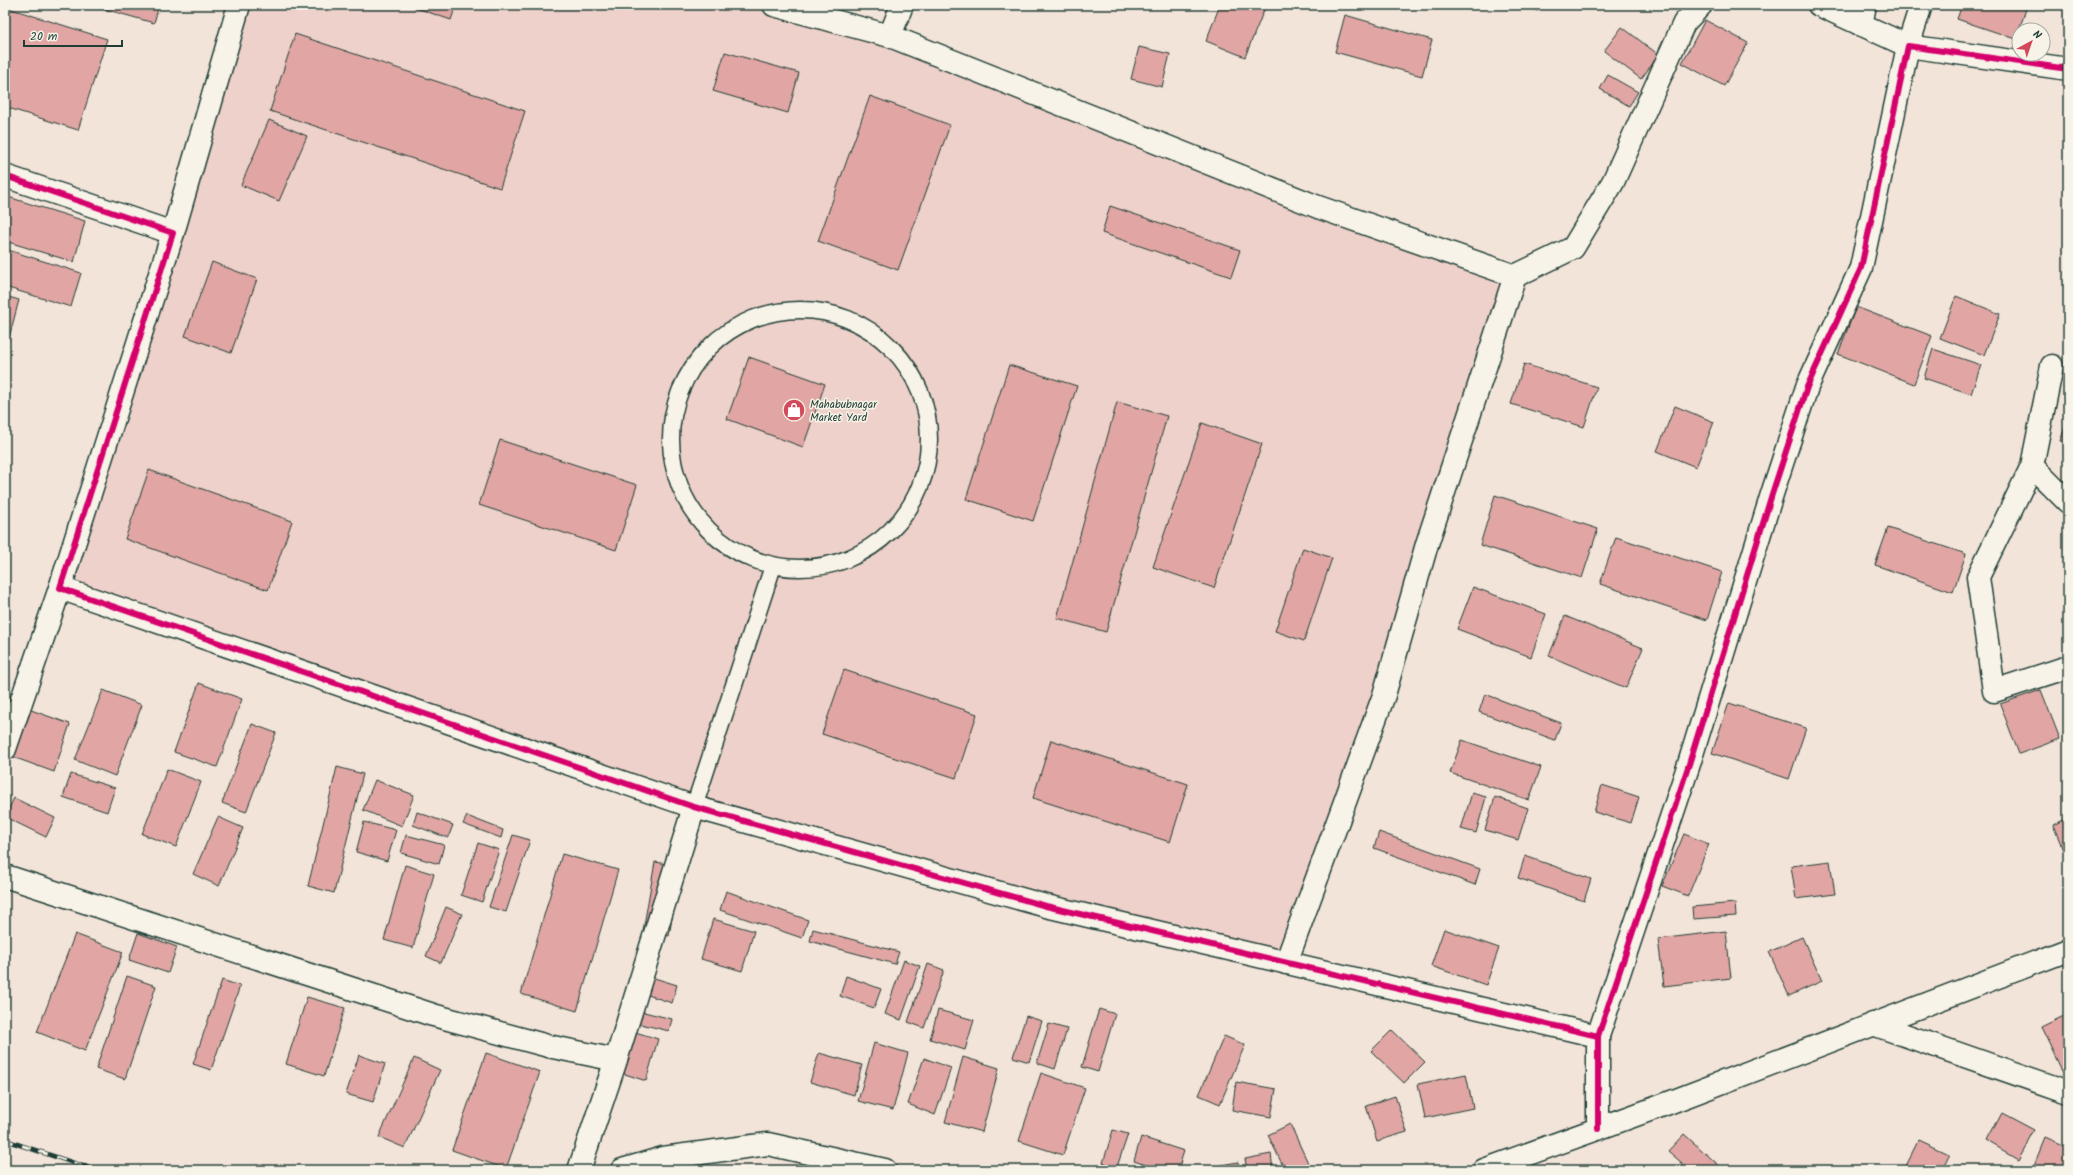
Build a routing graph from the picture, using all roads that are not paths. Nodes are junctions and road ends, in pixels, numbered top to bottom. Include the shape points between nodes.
1 (239, 5) edge
2 (774, 5) edge
3 (902, 5) edge
4 (1701, 5) edge
5 (1818, 5) edge
6 (1921, 5) edge
7 (1863, 15) edge
8 (890, 36) junction
9 (1908, 46) junction
10 (2068, 68) edge
11 (5, 176) edge
12 (173, 233) junction
13 (1515, 276) junction
14 (2052, 366) dead end
15 (2032, 466) junction
16 (2068, 502) edge
17 (773, 566) junction
18 (60, 588) junction
19 (2068, 667) edge
20 (5, 748) edge
21 (694, 807) junction
22 (5, 876) edge
23 (2068, 950) edge
24 (1286, 963) junction
25 (1873, 1024) junction
26 (1598, 1036) junction
27 (616, 1060) junction
28 (2068, 1092) edge
29 (1598, 1129) junction
30 (579, 1170) edge
31 (622, 1170) edge
32 (885, 1170) edge
33 (1484, 1170) edge

1 - 12 street
2 - 8 street
3 - 8 street
4 - 13 street via 1684,23 1613,182 1572,248
5 - 7 street
6 - 9 street
7 - 9 street
8 - 13 street via 1318,207
9 - 10 street
9 - 26 street via 1861,268 1807,388 1689,764
11 - 12 street
12 - 18 street
13 - 24 street via 1427,544 1384,695
14 - 15 street
15 - 16 street
15 - 19 street via 1978,577 1994,691
17 - 17 lane via 733,550 700,522 678,485 670,442 675,400 694,362 725,332 764,313 807,308 848,318 885,340 913,373 928,413 930,456 917,497 892,532 857,556 816,568
17 - 21 lane
18 - 20 street
18 - 21 street
21 - 24 street via 1046,906
21 - 27 street
22 - 27 street via 433,1015 548,1046
23 - 25 street
24 - 26 street
25 - 28 street
25 - 29 street
26 - 29 street
27 - 30 street
29 - 33 street
31 - 32 street via 663,1158 768,1144

